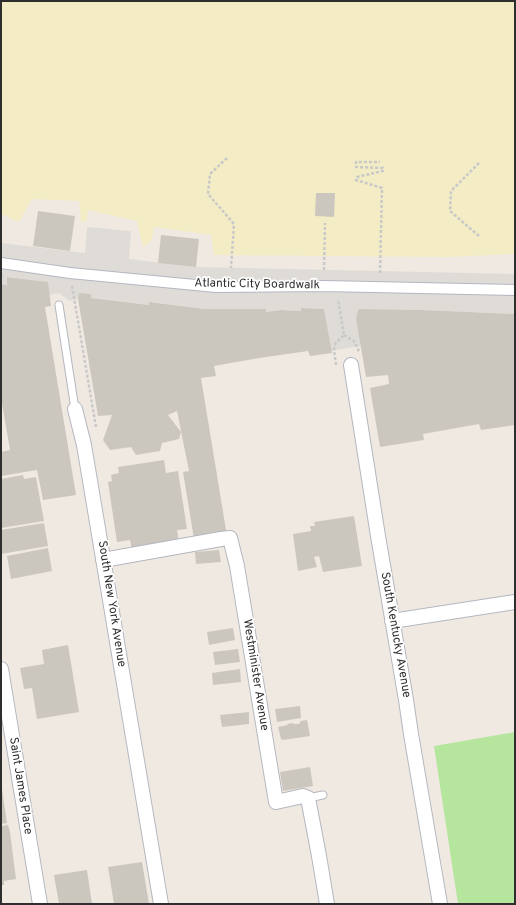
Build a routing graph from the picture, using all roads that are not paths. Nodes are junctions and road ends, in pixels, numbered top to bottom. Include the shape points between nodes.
1 (1, 263) edge
2 (515, 290) edge
3 (59, 305) dead end
4 (351, 365) dead end
5 (75, 408) joint
6 (103, 560) junction
7 (515, 602) edge
8 (392, 621) junction
9 (1, 668) edge
10 (323, 795) dead end
11 (308, 798) junction
12 (40, 904) edge
13 (161, 904) edge
14 (327, 904) edge
15 (440, 904) edge

1 - 2 street, Atlantic City Boardwalk via 70,273 216,287 336,286
3 - 5 lane, South New York Avenue
4 - 8 street, South Kentucky Avenue
5 - 6 street, South New York Avenue via 84,445
6 - 11 street, Westminister Avenue via 230,538 237,566 276,802 303,796
6 - 13 street, South New York Avenue
7 - 8 street
8 - 15 street, South Kentucky Avenue
9 - 12 street, Saint James Place
10 - 11 lane
11 - 14 street

